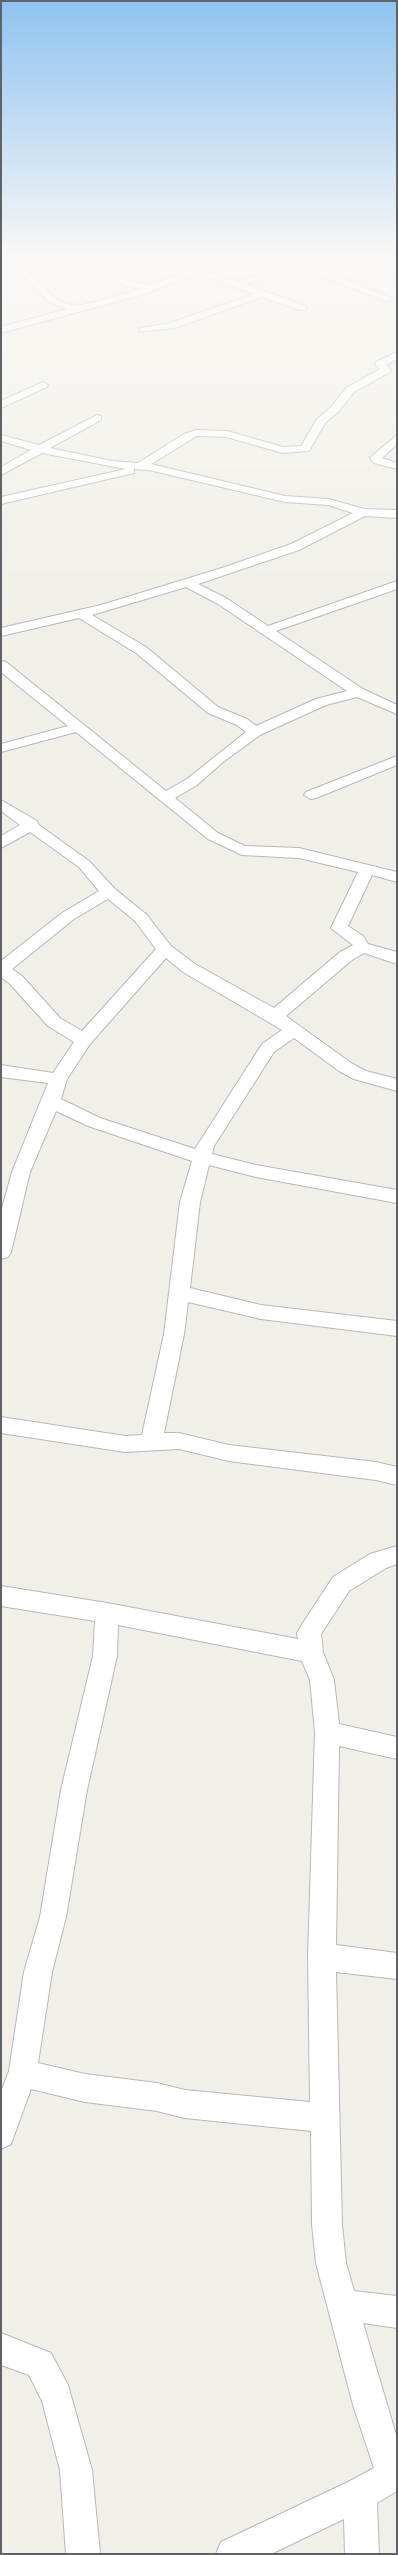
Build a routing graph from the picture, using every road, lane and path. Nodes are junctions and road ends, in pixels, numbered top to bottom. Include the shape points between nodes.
1 (373, 377) edge
2 (43, 385) dead end
3 (1, 405) edge
4 (97, 418) dead end
5 (1, 438) edge
6 (397, 438) edge
7 (40, 449) junction
8 (145, 466) junction
9 (397, 466) edge
10 (1, 472) edge
11 (1, 501) edge
12 (363, 512) junction
13 (397, 514) edge
14 (187, 583) junction
15 (397, 585) edge
16 (80, 613) junction
17 (268, 630) junction
18 (1, 632) edge
19 (1, 665) edge
20 (358, 692) junction
21 (397, 710) edge
22 (79, 727) junction
23 (255, 732) junction
24 (1, 748) edge
25 (397, 760) edge
26 (312, 796) dead end
27 (165, 797) junction
28 (1, 804) edge
29 (32, 824) junction
30 (1, 843) edge
31 (366, 871) junction
32 (397, 877) edge
33 (109, 892) junction
34 (362, 946) junction
35 (165, 949) junction
36 (397, 959) edge
37 (2, 971) edge
38 (275, 1016) junction
39 (293, 1030) junction
40 (84, 1040) junction
41 (1, 1071) edge
42 (58, 1079) junction
43 (397, 1085) edge
44 (51, 1102) junction
45 (204, 1158) junction
46 (397, 1198) edge
47 (2, 1246) edge
48 (180, 1293) junction
49 (397, 1329) edge
50 (1, 1425) edge
51 (151, 1442) junction
52 (397, 1476) edge
53 (397, 1555) edge
54 (1, 1596) edge
55 (107, 1613) junction
56 (311, 1652) junction
57 (327, 1732) junction
58 (397, 1748) edge
59 (322, 1957) junction
60 (397, 1966) edge
61 (23, 2071) junction
62 (325, 2118) junction
63 (1, 2134) edge
64 (342, 2305) junction
65 (397, 2312) edge
66 (1, 2349) edge
67 (395, 2474) edge
68 (360, 2494) junction
69 (83, 2554) edge
70 (232, 2554) edge
71 (362, 2554) edge

1 - 8 street via 350,390 321,421 305,449 283,450 242,437 196,433
2 - 3 street
4 - 7 street
5 - 7 street
6 - 9 street via 376,458
7 - 8 street via 112,464
7 - 10 street
8 - 11 street
8 - 12 street via 285,499 320,500
12 - 13 street
12 - 14 street via 296,547
14 - 16 street
14 - 17 street via 222,600
15 - 17 street
16 - 18 street
16 - 23 street via 141,650 213,710 242,722
17 - 20 street
19 - 22 street
20 - 21 street
20 - 23 street via 321,702
22 - 24 street
22 - 27 street
23 - 27 street via 192,782
25 - 26 street
27 - 31 street via 213,836 242,850 299,853 346,863
28 - 29 street
29 - 30 street
29 - 33 street via 84,864
31 - 32 street
31 - 34 street via 339,928
33 - 35 street via 141,918
33 - 37 street via 63,919
34 - 36 street
34 - 38 street
35 - 38 street via 189,968
35 - 40 street
37 - 40 street via 16,980 54,1022
38 - 39 street
39 - 43 street via 353,1071
39 - 45 street via 268,1048 205,1146
40 - 42 street
41 - 42 street
42 - 44 street
44 - 45 street via 94,1122
44 - 47 street via 22,1172
45 - 46 street
45 - 48 street via 190,1202
48 - 49 street via 261,1312
48 - 51 street
50 - 51 street via 125,1444
51 - 52 street via 179,1441 229,1453
53 - 56 street via 378,1561 341,1584 309,1633
54 - 55 street
55 - 56 street
55 - 61 street via 105,1656 68,1819 54,1917 38,1972
56 - 57 street via 322,1680
57 - 58 street
57 - 59 street
59 - 60 street
59 - 62 street
61 - 62 street via 42,2079 186,2104
61 - 63 street
62 - 64 street via 327,2225 331,2263
64 - 65 street
64 - 67 street via 369,2405
66 - 69 street via 40,2364 57,2396 76,2470
67 - 68 street
68 - 70 street
68 - 71 street

